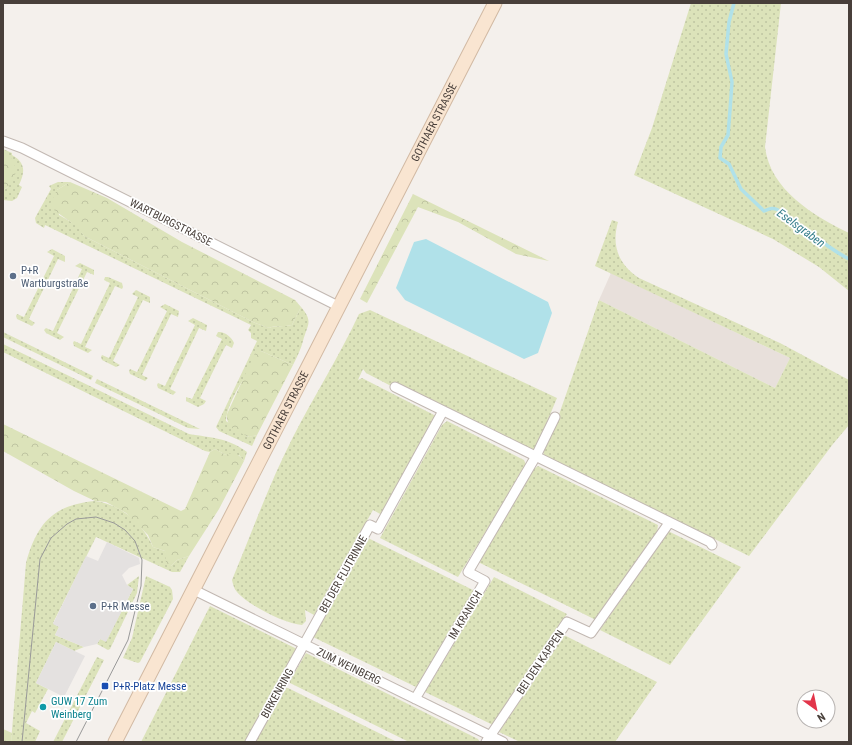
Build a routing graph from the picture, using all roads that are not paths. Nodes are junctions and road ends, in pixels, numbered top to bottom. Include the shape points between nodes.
1 (495, 3) edge
2 (3, 140) edge
3 (338, 306) junction
4 (395, 387) dead end
5 (444, 411) junction
6 (555, 417) dead end
7 (536, 456) junction
8 (669, 523) junction
9 (712, 545) dead end
10 (194, 590) junction
11 (304, 644) junction
12 (415, 699) junction
13 (488, 739) edge
14 (115, 742) edge
15 (250, 742) edge
16 (503, 742) edge

1 - 3 main road, GOTHAER STRASSE
2 - 3 street, WARTBURGSTRASSE
3 - 10 main road, GOTHAER STRASSE
4 - 5 street
5 - 7 street
5 - 11 street, BEI DER FLUTRINNE via 378,529 370,525
6 - 7 street
7 - 8 street
7 - 12 street, IM KRANICH via 468,572 485,581
8 - 9 street
8 - 13 street, BEI DEN KAPPEN via 591,633 568,622
10 - 11 street, ZUM WEINBERG
10 - 14 main road, GOTHAER STRASSE
11 - 12 street, ZUM WEINBERG
11 - 15 street, BIRKENRING
12 - 13 street, ZUM WEINBERG
13 - 16 street, ZUM WEINBERG

